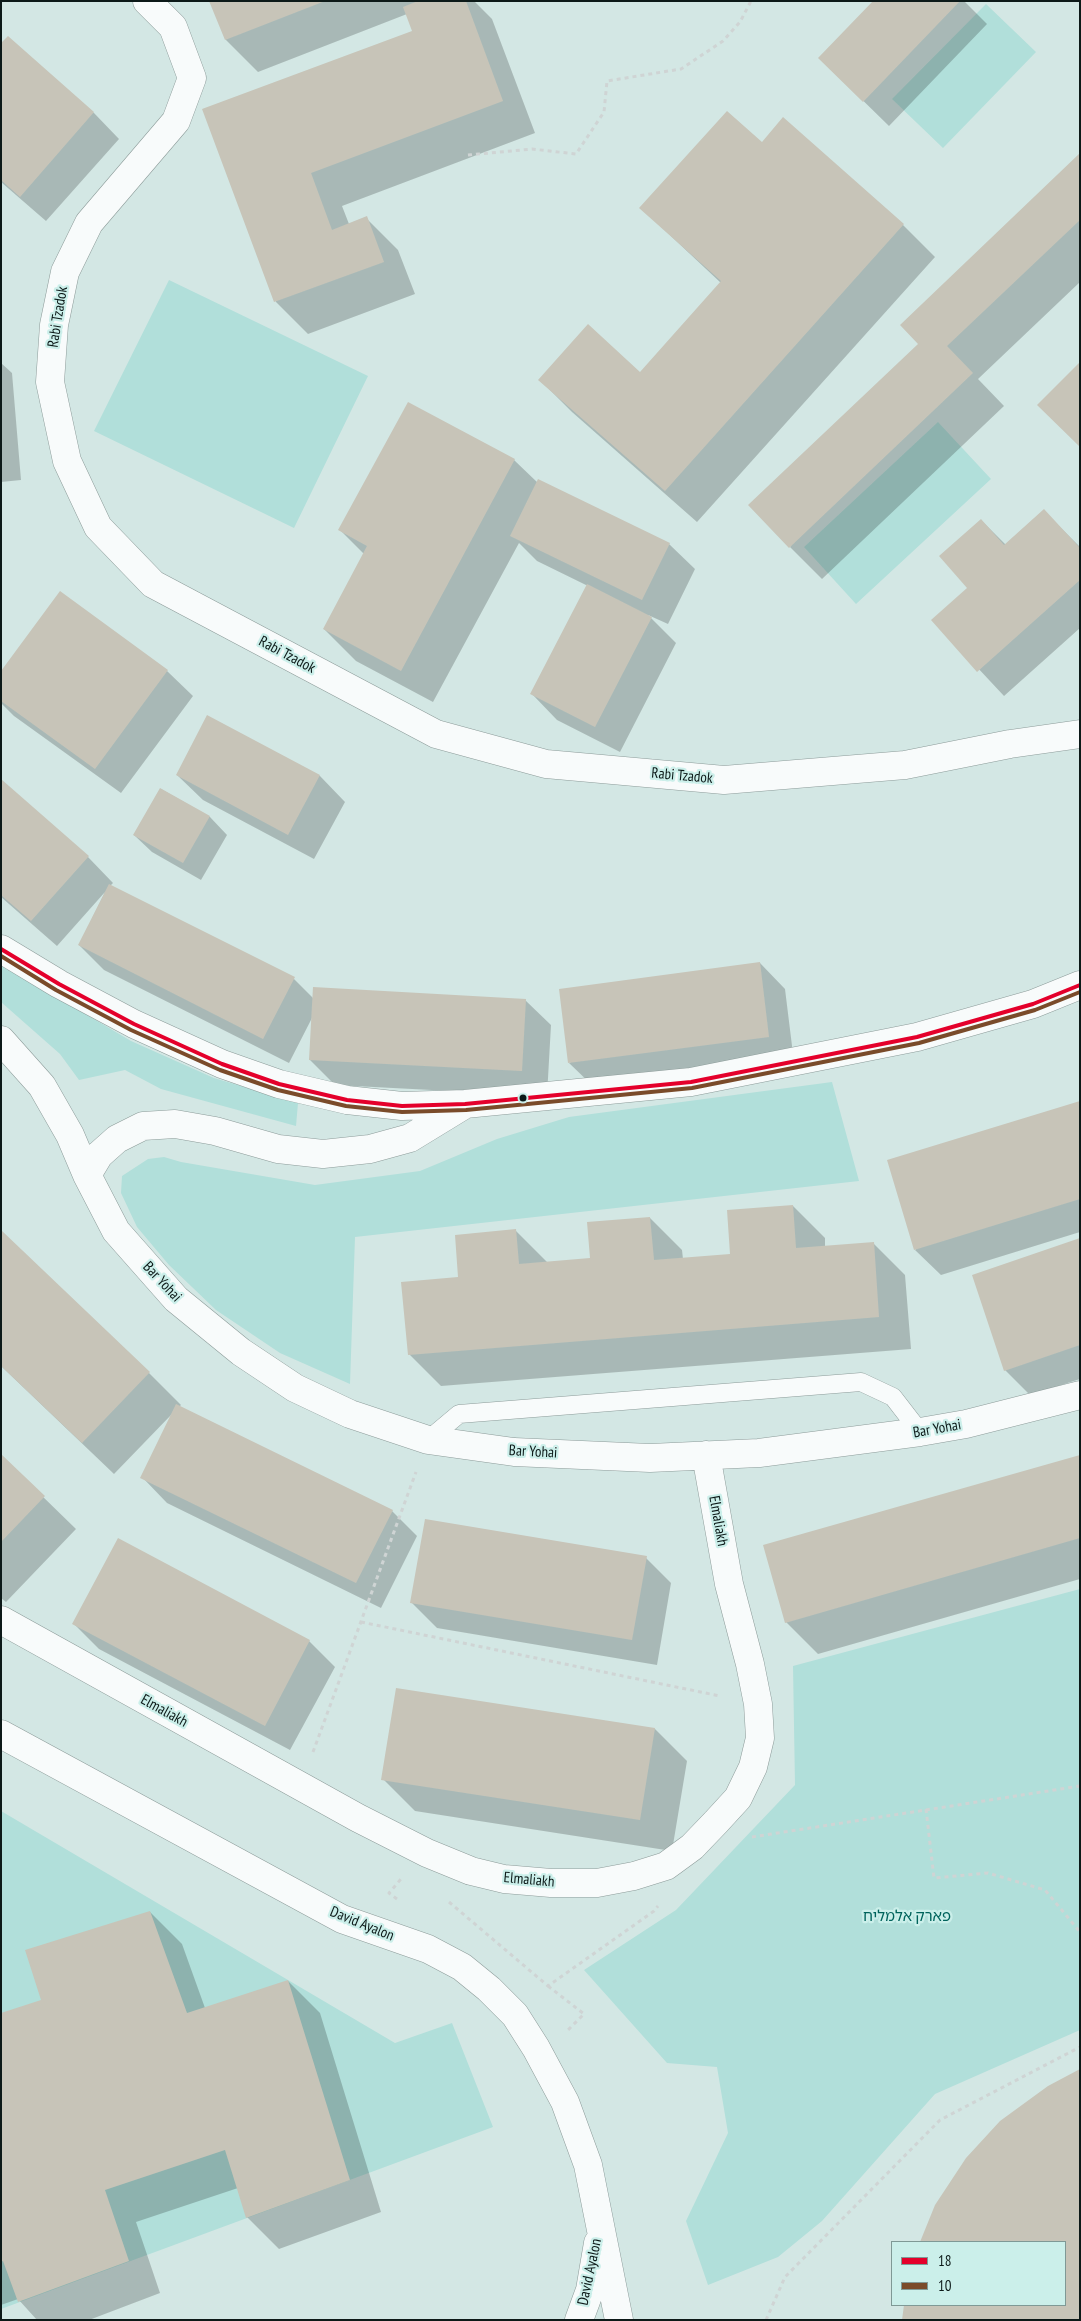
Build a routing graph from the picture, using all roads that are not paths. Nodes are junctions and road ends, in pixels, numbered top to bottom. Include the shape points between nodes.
1 (147, 1) edge
2 (1080, 734) edge
3 (1, 949) edge
4 (1080, 985) edge
5 (1, 1040) edge
6 (465, 1104) junction
7 (87, 1175) junction
8 (1080, 1395) edge
9 (920, 1432) junction
10 (428, 1440) junction
11 (706, 1456) junction
12 (1, 1620) edge
13 (1, 1734) edge
14 (600, 2224) junction
15 (579, 2320) edge
16 (619, 2320) edge

1 - 2 street, Rabi Tzadok via 173,27 192,78 176,121 89,223 65,272 54,325 50,382 67,461 98,527 152,584 436,734 546,764 724,780 905,764
3 - 6 street via 134,1024 222,1064 279,1084 347,1100 402,1106
4 - 6 street via 1033,1004 917,1037 700,1081
5 - 7 street, Bar Yohai via 42,1086 70,1135
6 - 7 street via 410,1138 370,1149 323,1154 278,1149 215,1131 183,1126 143,1126 117,1139 99,1155
7 - 10 street, Bar Yohai via 116,1231 146,1266 176,1299 241,1352 295,1388 350,1414
8 - 9 street, Bar Yohai via 993,1418
9 - 10 lane via 893,1397 861,1382 458,1414
9 - 11 street, Bar Yohai via 759,1453
10 - 11 street, Bar Yohai via 514,1452 650,1458
11 - 12 street, Elmaliakh via 729,1584 758,1704 760,1738 753,1767 738,1798 692,1847 666,1866 634,1876 597,1883 551,1883 504,1879 471,1871 427,1853 301,1786
13 - 14 street, David Ayalon via 342,1919 428,1949 462,1967 489,1989 515,2015 565,2102 588,2165
14 - 15 street, David Ayalon via 590,2290
14 - 16 street, David Ayalon

